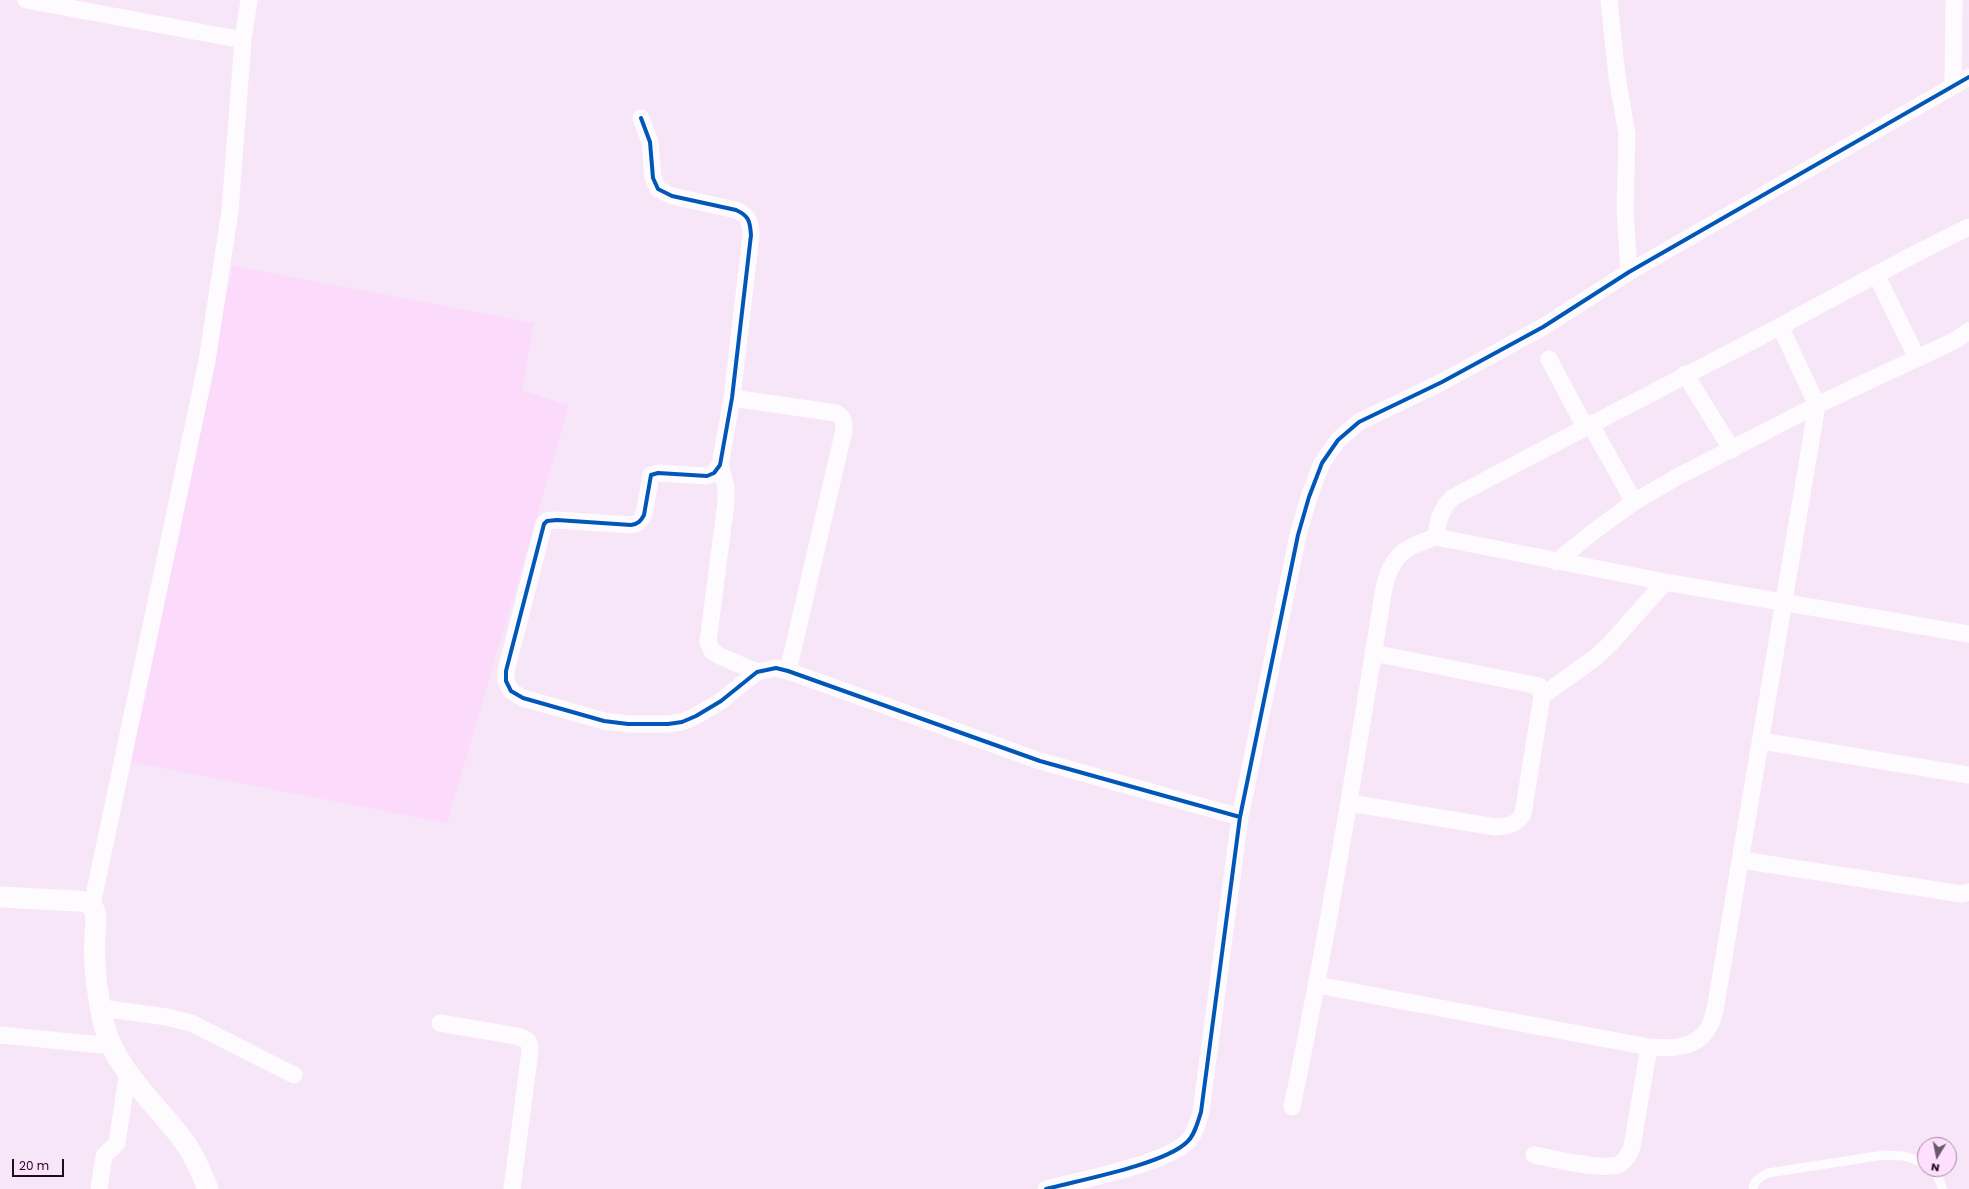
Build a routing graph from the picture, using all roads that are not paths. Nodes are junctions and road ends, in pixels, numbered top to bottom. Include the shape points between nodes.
1 (26, 0) edge
2 (249, 0) edge
3 (1610, 0) edge
4 (1954, 0) edge
5 (243, 40) junction
6 (1969, 77) edge
7 (1953, 84) junction
8 (641, 118) dead end
9 (1969, 227) edge
10 (1629, 272) junction
11 (1876, 274) junction
12 (1780, 326) junction
13 (1969, 331) edge
14 (1549, 358) dead end
15 (1917, 358) junction
16 (1685, 374) junction
17 (732, 398) junction
18 (1818, 405) junction
19 (1588, 425) junction
20 (1732, 450) junction
21 (720, 466) junction
22 (1634, 502) junction
23 (1436, 537) junction
24 (1556, 562) junction
25 (1665, 582) junction
26 (1785, 602) junction
27 (1969, 634) edge
28 (1373, 653) junction
29 (788, 671) junction
30 (757, 672) junction
31 (1542, 696) junction
32 (1761, 741) junction
33 (1969, 776) edge
34 (1349, 803) junction
35 (1240, 817) junction
36 (1741, 860) junction
37 (1969, 892) edge
38 (0, 897) edge
39 (92, 905) junction
40 (1317, 985) junction
41 (101, 1008) junction
42 (440, 1023) dead end
43 (0, 1035) edge
44 (112, 1046) junction
45 (1649, 1048) junction
46 (128, 1072) junction
47 (294, 1075) dead end
48 (1292, 1107) dead end
49 (1534, 1154) dead end
50 (1917, 1160) edge
51 (1938, 1177) edge
52 (99, 1189) edge
53 (208, 1189) edge
54 (512, 1189) edge
55 (1046, 1189) edge
56 (1753, 1189) edge
57 (1943, 1189) edge

1 - 5 street
2 - 5 street
3 - 10 street via 1627,134 1625,210
4 - 7 street
5 - 39 street via 230,211 207,360
6 - 7 street
7 - 10 street
8 - 17 street via 650,142 653,178 658,189 672,196 736,210 745,214 750,221 751,235
9 - 11 street
10 - 35 street via 1530,334 1442,382 1358,422 1338,440 1322,463 1308,497 1298,535
11 - 12 street
11 - 15 street
12 - 16 street
12 - 18 street
13 - 15 street
14 - 19 street
15 - 18 street
16 - 19 street
16 - 20 street
17 - 21 street
17 - 29 street via 836,413 844,422
18 - 20 street
18 - 26 street
19 - 22 street
19 - 23 street via 1452,498 1440,514
20 - 22 street
21 - 30 street via 726,487 726,502 708,642 712,651 720,656
21 - 30 street via 707,476 658,473 651,475 644,515 641,521 630,526 557,520 544,524 506,671 506,681 511,691 523,698 568,712 628,724 668,724 682,722 721,702
22 - 24 street
23 - 24 street
23 - 28 street via 1404,550 1388,571
24 - 25 street
25 - 26 street
25 - 31 street via 1596,658
26 - 27 street
26 - 32 street
28 - 31 street via 1537,685
28 - 34 street
29 - 30 street via 776,668
29 - 35 street via 1040,761
31 - 34 street via 1523,814 1510,826 1496,827
32 - 33 street
32 - 36 street
34 - 40 street
35 - 55 street via 1201,1112 1189,1141 1166,1155 1128,1168
36 - 37 street via 1962,894
36 - 45 street via 1715,1010 1709,1027 1700,1038 1683,1047
38 - 39 street via 78,901
39 - 41 street via 96,919 93,960
40 - 45 street
40 - 48 street
41 - 44 street
41 - 47 street via 191,1023
42 - 54 street via 517,1036 529,1043
43 - 44 street
44 - 46 street
45 - 49 street via 1632,1147 1627,1158 1620,1164 1594,1166
46 - 52 street via 117,1143 104,1156
46 - 53 street via 183,1140
50 - 56 lane via 1904,1156 1884,1155 1768,1173 1758,1179
51 - 57 lane

